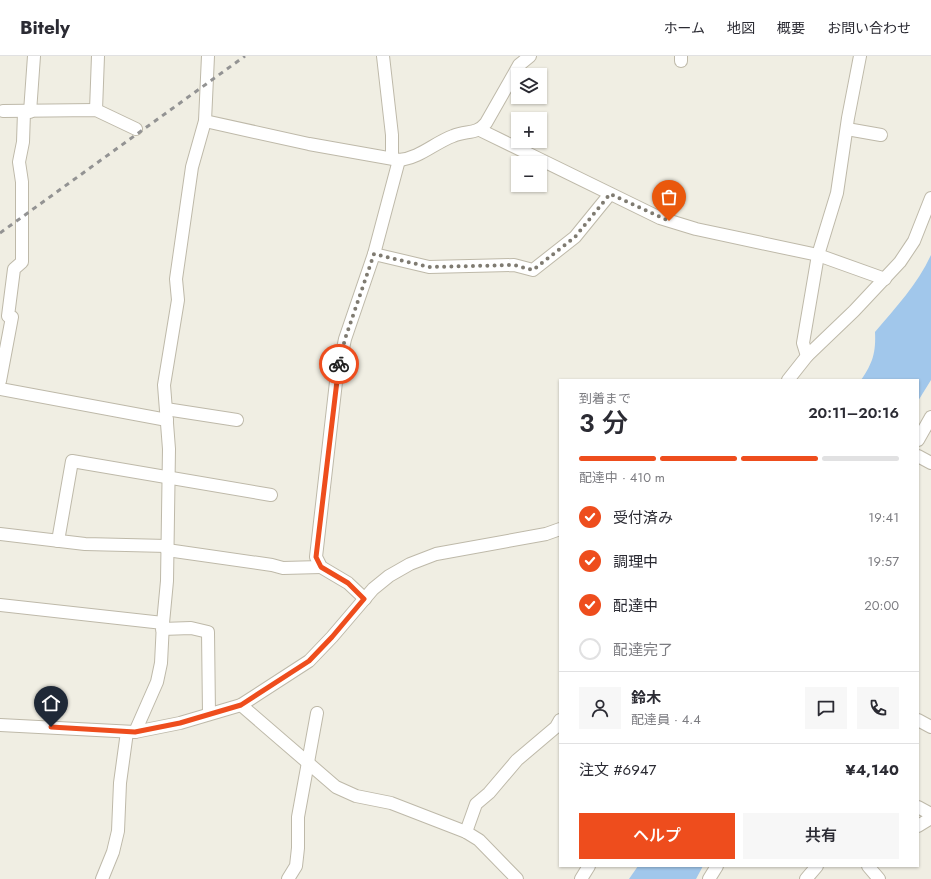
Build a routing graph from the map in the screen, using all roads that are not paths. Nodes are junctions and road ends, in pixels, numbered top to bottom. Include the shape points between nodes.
1 (34, 56) edge
2 (98, 56) edge
3 (208, 56) edge
4 (383, 56) edge
5 (530, 56) edge
6 (860, 56) edge
7 (96, 110) junction
8 (3, 111) dead end
9 (27, 112) junction
10 (205, 121) junction
11 (136, 129) dead end
12 (847, 129) junction
13 (480, 130) junction
14 (881, 135) dead end
15 (395, 159) junction
16 (610, 194) junction
17 (930, 201) edge
18 (374, 254) junction
19 (818, 255) junction
20 (885, 279) junction
21 (807, 356) junction
22 (789, 379) edge
23 (0, 381) edge
24 (0, 389) edge
25 (167, 414) junction
26 (931, 417) edge
27 (237, 420) dead end
28 (919, 438) edge
29 (919, 457) edge
30 (931, 463) edge
31 (168, 478) junction
32 (271, 495) dead end
33 (558, 531) edge
34 (0, 534) edge
35 (58, 541) junction
36 (167, 548) junction
37 (321, 567) junction
38 (364, 599) junction
39 (0, 605) edge
40 (163, 626) junction
41 (241, 705) junction
42 (317, 713) dead end
43 (209, 714) junction
44 (919, 721) edge
45 (559, 722) edge
46 (0, 725) edge
47 (931, 727) edge
48 (131, 732) junction
49 (309, 764) junction
50 (919, 808) edge
51 (931, 814) edge
52 (931, 818) edge
53 (919, 825) edge
54 (466, 832) junction
55 (588, 867) edge
56 (716, 867) edge
57 (816, 867) edge
58 (869, 867) edge
59 (102, 879) edge
60 (288, 879) edge
61 (517, 879) edge
62 (581, 879) edge
63 (710, 879) edge
64 (806, 879) edge
65 (879, 879) edge

1 - 9 street
2 - 7 street
3 - 10 street
4 - 15 street
5 - 13 street via 519,66
6 - 12 street
7 - 9 street
7 - 11 street
8 - 9 street
9 - 23 street via 19,162 22,182 22,262 14,269 8,316 12,317
10 - 15 street via 309,144
10 - 25 street via 192,167 176,279 178,300 164,385
12 - 14 street
12 - 19 street via 837,193
13 - 15 street via 454,135 410,159
13 - 16 street
15 - 18 street
16 - 18 street via 575,237 533,270 514,265 429,267
16 - 19 street via 660,218 696,229
17 - 20 street via 914,241
18 - 37 street via 345,339 336,382 317,544 316,557
19 - 20 street
19 - 21 street via 803,343
20 - 21 street
21 - 22 street
24 - 25 street
25 - 27 street
25 - 31 street
26 - 28 street
29 - 30 street
31 - 32 street
31 - 35 street via 72,461
31 - 36 street
33 - 38 street via 436,554 389,576
34 - 35 street
35 - 36 street
36 - 37 street via 283,568
36 - 40 street
37 - 38 street via 348,583
38 - 41 street via 309,661
39 - 40 street
40 - 43 street via 208,632
40 - 48 street via 162,663 157,682
41 - 43 street
41 - 49 street
42 - 49 street
43 - 48 street via 180,723
44 - 47 street
45 - 54 street via 476,804
46 - 48 street
48 - 59 street via 120,783 118,831
49 - 54 street via 345,792 391,803
49 - 60 street via 298,817 296,866
50 - 51 street
52 - 53 street
54 - 61 street via 479,840
55 - 62 street
56 - 63 street
57 - 64 street
58 - 65 street

